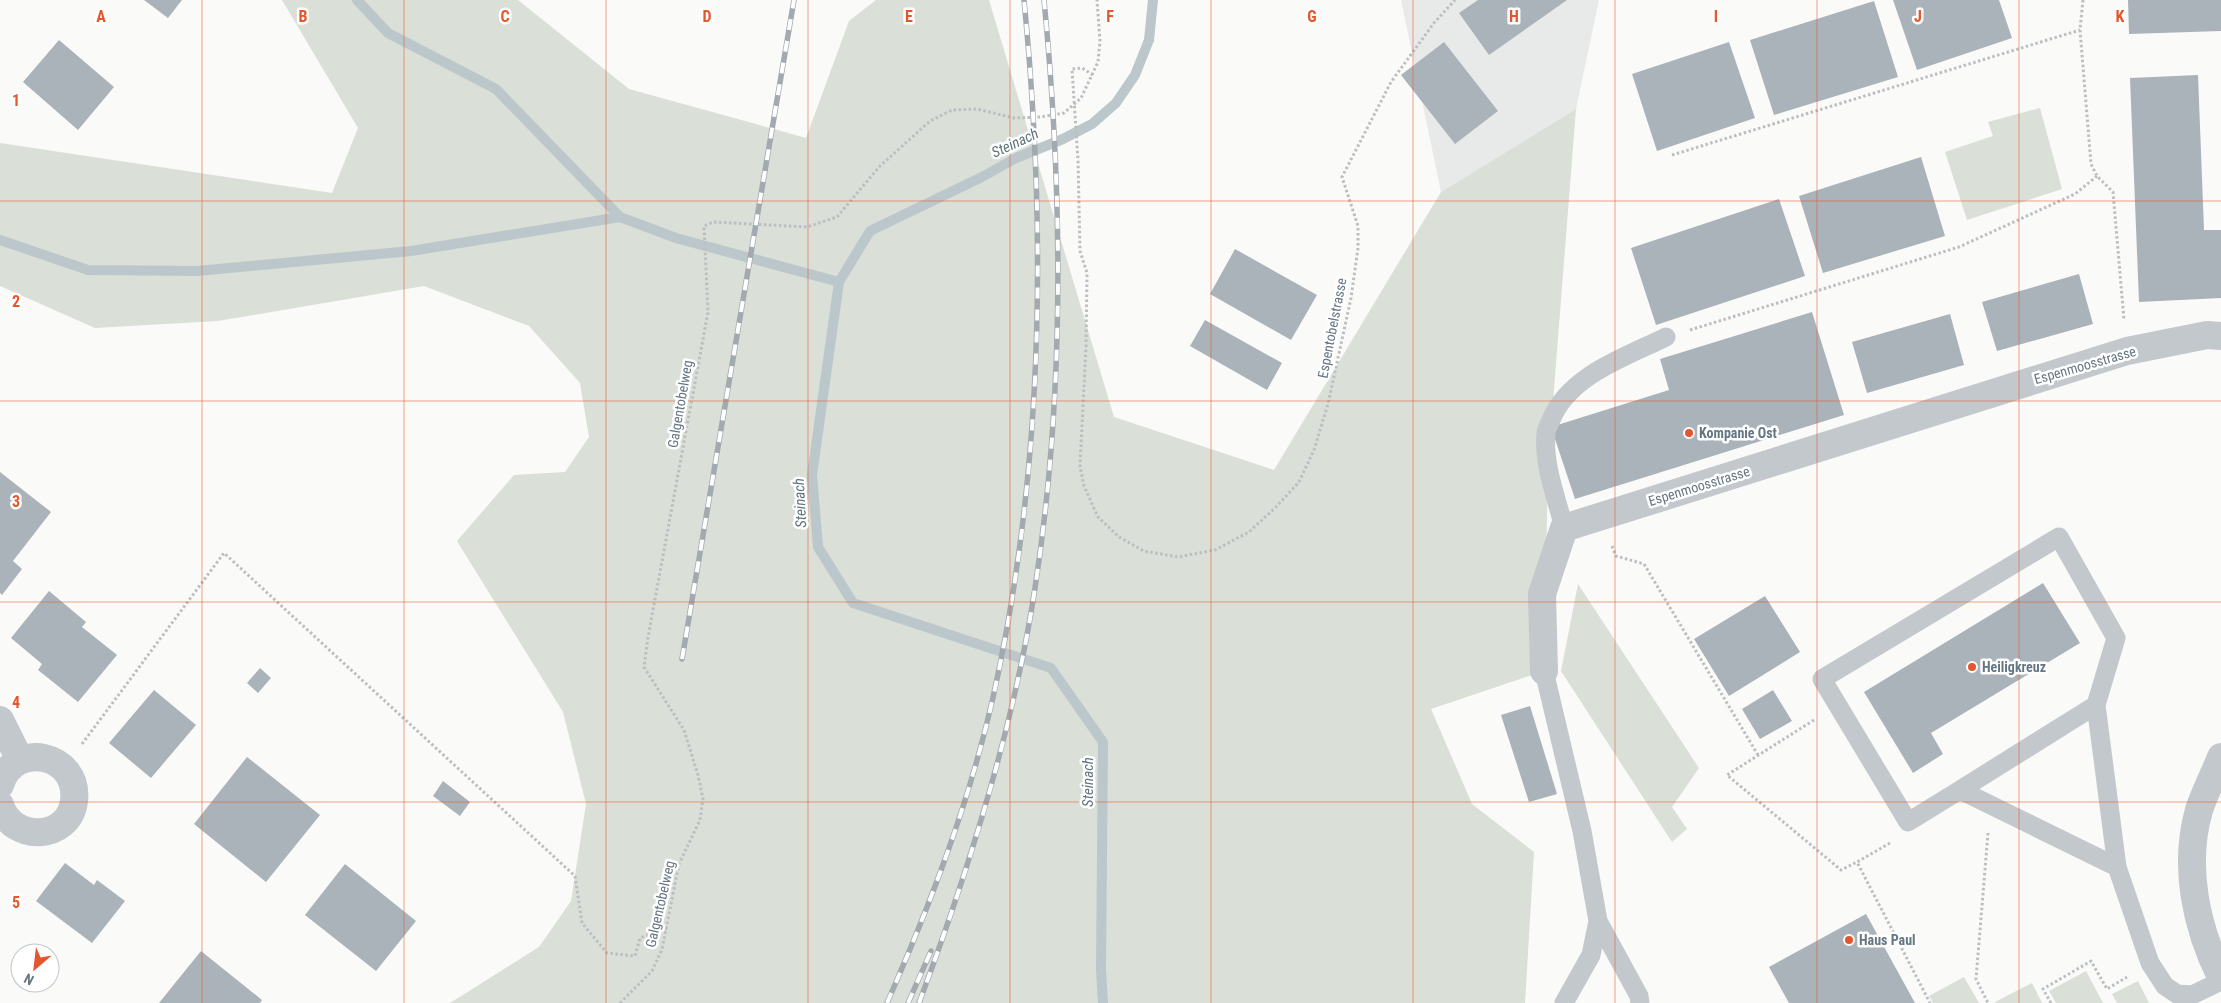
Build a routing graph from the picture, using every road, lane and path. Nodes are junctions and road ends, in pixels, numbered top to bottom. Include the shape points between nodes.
1 (1097, 0) edge
2 (1455, 0) edge
3 (2083, 0) edge
4 (2080, 30) junction
5 (1093, 75) junction
6 (1672, 155) dead end
7 (2097, 176) junction
8 (2125, 327) dead end
9 (2221, 336) edge
10 (1666, 337) joint
11 (1564, 528) junction
12 (1615, 553) dead end
13 (1544, 671) joint
14 (2096, 705) junction
15 (0, 720) edge
16 (1808, 724) dead end
17 (1758, 755) junction
18 (2221, 757) edge
19 (20, 760) junction
20 (64, 768) junction
21 (0, 785) edge
22 (1960, 790) junction
23 (0, 805) edge
24 (1990, 805) junction
25 (1908, 822) junction
26 (1857, 862) junction
27 (2117, 867) junction
28 (1598, 921) junction
29 (667, 928) junction
30 (2150, 963) junction
31 (2221, 977) edge
32 (2221, 981) edge
33 (620, 1003) edge
34 (1564, 1003) edge
35 (1640, 1003) edge
36 (1930, 1003) edge
37 (1988, 1003) edge
38 (2051, 1003) edge

1 - 5 path, Galgentobelweg via 1100,40
2 - 5 path, Espentobelstrasse via 1391,82 1342,177 1358,226 1358,248 1328,404 1314,450 1299,482 1276,507 1249,532 1215,550 1178,557 1144,551 1119,537 1098,517 1084,486 1080,466 1086,273 1080,251 1072,69 1082,68
3 - 4 path
4 - 6 path
4 - 7 path via 2091,164
5 - 29 path, Galgentobelweg via 1081,98 1064,112 1014,118 977,109 952,110 930,121 880,167 837,217 807,227 713,222 704,226 708,312 644,667 684,730 702,799 700,820 679,864
7 - 8 path via 2113,192
7 - 10 path via 2075,194 1959,247
9 - 11 street, Espenmoosstrasse via 2207,335 2127,351
10 - 11 lane via 1607,366 1574,387 1555,410 1546,433 1548,465
11 - 13 street via 1542,594
12 - 17 path via 1621,558 1644,564
13 - 28 lane via 1582,831
14 - 22 lane
14 - 25 lane via 2116,638 2059,537 1822,679
14 - 27 lane
15 - 19 street
16 - 17 path
17 - 26 path via 1728,775 1841,870
18 - 31 street via 2199,811 2193,868 2200,925 2208,952
19 - 20 street via 43,757
19 - 21 street via 2,777
20 - 23 street via 71,778 74,802 64,822 54,828 32,833 20,829 10,823
20 - 29 path via 224,553 575,876 582,923 607,953 636,956 640,938
22 - 24 lane
22 - 25 lane
24 - 27 lane
24 - 37 path via 1976,979
25 - 26 path via 1898,839
26 - 36 path
27 - 30 lane
28 - 34 lane via 1591,955
28 - 35 lane
29 - 33 path, Galgentobelweg via 652,971
30 - 32 lane via 2165,986 2176,994 2192,995
30 - 38 path via 2107,989 2091,961 2043,989

